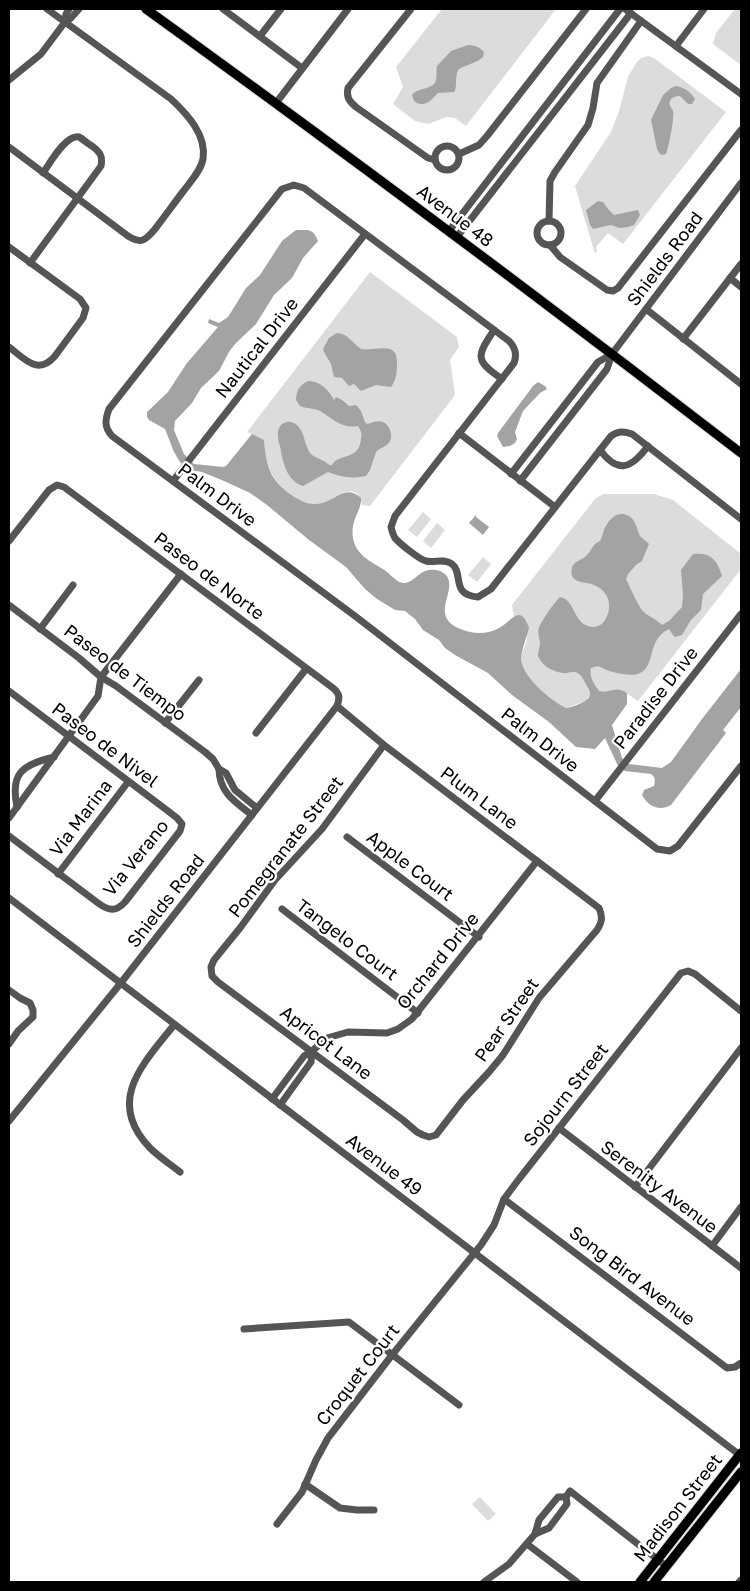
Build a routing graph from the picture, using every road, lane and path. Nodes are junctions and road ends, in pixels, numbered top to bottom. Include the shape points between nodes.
1 (47, 9) edge
2 (69, 9) edge
3 (78, 9) edge
4 (146, 9) edge
5 (223, 9) edge
6 (282, 9) edge
7 (348, 9) edge
8 (411, 9) edge
9 (586, 9) edge
10 (620, 9) edge
11 (704, 9) edge
12 (628, 11) edge
13 (641, 21) junction
14 (65, 22) junction
15 (260, 36) junction
16 (676, 46) junction
17 (302, 68) junction
18 (9, 80) edge
19 (741, 94) edge
20 (276, 102) junction
21 (741, 130) edge
22 (9, 147) edge
23 (459, 154) junction
24 (435, 160) junction
25 (43, 173) junction
26 (741, 183) edge
27 (78, 198) junction
28 (549, 221) junction
29 (365, 234) junction
30 (453, 234) junction
31 (550, 245) junction
32 (9, 247) edge
33 (30, 263) junction
34 (741, 264) edge
35 (730, 278) junction
36 (741, 288) edge
37 (646, 310) junction
38 (494, 330) junction
39 (684, 339) junction
40 (9, 348) edge
41 (612, 354) junction
42 (502, 379) junction
43 (741, 384) edge
44 (459, 434) junction
45 (648, 446) junction
46 (600, 450) junction
47 (741, 453) edge
48 (511, 474) junction
49 (173, 481) junction
50 (520, 481) junction
51 (554, 508) junction
52 (741, 519) edge
53 (9, 541) edge
54 (181, 574) junction
55 (73, 585) dead end
56 (9, 605) edge
57 (741, 614) edge
58 (40, 629) junction
59 (306, 669) junction
60 (101, 677) junction
61 (198, 680) dead end
62 (9, 691) edge
63 (339, 696) joint
64 (337, 706) junction
65 (165, 723) junction
66 (256, 733) dead end
67 (68, 737) junction
68 (384, 745) junction
69 (54, 757) junction
70 (741, 766) edge
71 (219, 769) junction
72 (128, 782) junction
73 (595, 801) junction
74 (17, 807) junction
75 (257, 808) junction
76 (252, 815) junction
77 (9, 818) edge
78 (182, 824) joint
79 (9, 836) edge
80 (347, 837) dead end
81 (537, 861) junction
82 (58, 874) junction
83 (9, 898) edge
84 (282, 909) dead end
85 (602, 916) joint
86 (478, 937) junction
87 (211, 968) joint
88 (120, 984) junction
89 (9, 990) edge
90 (741, 1011) edge
91 (418, 1013) junction
92 (174, 1025) junction
93 (9, 1044) edge
94 (741, 1048) edge
95 (312, 1051) junction
96 (272, 1099) junction
97 (280, 1105) junction
98 (9, 1121) edge
99 (559, 1128) junction
100 (429, 1137) joint
101 (180, 1172) dead end
102 (635, 1187) junction
103 (504, 1199) junction
104 (741, 1207) edge
105 (712, 1246) junction
106 (475, 1253) junction
107 (741, 1268) edge
108 (244, 1329) dead end
109 (392, 1355) junction
110 (741, 1363) edge
111 (459, 1405) dead end
112 (741, 1455) edge
113 (741, 1472) edge
114 (305, 1484) junction
115 (568, 1494) junction
116 (374, 1510) dead end
117 (276, 1524) dead end
118 (535, 1534) junction
119 (527, 1544) junction
120 (658, 1559) junction
121 (666, 1566) junction
122 (484, 1582) edge
123 (577, 1582) edge
124 (640, 1582) edge
125 (654, 1582) edge

1 - 14 street
2 - 14 street
3 - 14 street
4 - 20 main road, Avenue 48
5 - 15 street
6 - 15 street
7 - 17 street
8 - 24 street via 348,88 348,100
9 - 23 street via 487,136 479,145
10 - 30 street
11 - 16 street
12 - 13 street
12 - 30 street
13 - 16 street
13 - 28 street via 598,83 588,125 550,181
14 - 18 street via 41,54
14 - 27 street via 171,99 193,124 203,146 203,159 198,171 149,237 142,241 128,236
15 - 17 street
16 - 19 street
17 - 20 street
20 - 30 main road, Avenue 48
21 - 31 street via 618,288 607,290 560,257
22 - 25 street
23 - 24 street via 446,146 436,152
23 - 24 street via 457,166 450,170 439,167
25 - 27 street
25 - 27 street via 66,141 80,137 100,152 103,160
26 - 37 street, Shields Road
27 - 33 street
28 - 31 street via 557,223 561,234 558,242
28 - 31 street via 539,226 537,234 540,240
29 - 38 street, Palm Drive
29 - 49 street, Nautical Drive
29 - 49 street, Palm Drive via 304,188 294,185 282,189 108,409 105,422 108,432
30 - 41 main road, Avenue 48
32 - 33 street
33 - 40 street via 80,299 86,308 83,318 55,356 43,366 31,364
34 - 35 street
35 - 36 street
35 - 39 street
37 - 39 street
37 - 41 street, Shields Road
38 - 42 street via 482,347 480,357 484,365
38 - 42 street, Palm Drive via 513,344 516,354 514,363
39 - 43 street
41 - 47 main road, Avenue 48
41 - 48 street, Shields Road via 598,362
41 - 50 street, Shields Road via 607,369
42 - 44 street, Palm Drive
44 - 48 street
44 - 51 street, Palm Drive via 395,516 391,527 396,538 423,560 450,563 456,569 462,590 472,596 484,594 491,590
45 - 46 street, Palm Drive via 622,431 611,436
45 - 46 street via 636,461 623,466 611,462
45 - 52 street, Palm Drive
46 - 51 street, Palm Drive
48 - 50 street
49 - 73 street, Palm Drive
50 - 51 street
53 - 54 street, Paseo de Norte via 49,490 57,485 70,490
54 - 59 street, Paseo de Norte
54 - 60 street
55 - 58 street
56 - 58 street, Paseo de Tiempo
57 - 73 street, Paradise Drive
58 - 60 street, Paseo de Tiempo
59 - 63 street, Paseo de Norte
59 - 66 street
60 - 65 street, Paseo de Tiempo
60 - 67 street via 98,696
61 - 65 street
62 - 67 street, Paseo de Nivel
63 - 64 street, Shields Road
64 - 68 street, Plum Lane
64 - 75 street, Shields Road
65 - 71 street, Paseo de Tiempo via 206,752
67 - 69 street
67 - 72 street, Paseo de Nivel
68 - 81 street, Plum Lane
68 - 87 street, Pomegranate Street via 322,829 257,903
69 - 74 street
69 - 74 street via 32,763 20,773 14,786
70 - 73 street, Palm Drive via 682,842 670,851 657,849
71 - 75 street, Paseo de Tiempo via 226,773 235,790
71 - 76 street, Paseo de Tiempo via 227,794
72 - 78 street, Paseo de Nivel
72 - 82 street, Via Marina
74 - 77 street
75 - 76 street, Shields Road
76 - 88 street, Shields Road
78 - 82 street, Via Verano via 180,831 118,909 98,904
79 - 82 street
80 - 86 street, Apple Court
81 - 85 street, Plum Lane via 599,908
81 - 86 street, Orchard Drive
83 - 88 street, Avenue 49
84 - 91 street, Tangelo Court
85 - 100 street, Pear Street via 597,930 544,992 494,1066 440,1130
86 - 91 street, Orchard Drive
87 - 95 street, Apricot Lane via 212,976 218,982
88 - 92 street, Avenue 49
88 - 98 street, Shields Road
89 - 93 street via 30,1003 34,1010 33,1017
90 - 99 street, Sojourn Street via 695,974 681,973
91 - 95 street, Orchard Drive via 406,1024 387,1033 334,1035
92 - 96 street, Avenue 49
92 - 101 street via 139,1069 129,1107 134,1128 151,1149
94 - 102 street
95 - 96 street, Orchard Drive via 304,1056
95 - 97 street via 312,1062
95 - 100 street, Apricot Lane via 417,1132
96 - 97 street, Avenue 49
97 - 106 street, Avenue 49
99 - 102 street, Serenity Avenue
99 - 103 street, Sojourn Street
102 - 105 street, Serenity Avenue
103 - 106 street, Sojourn Street via 494,1225
103 - 110 street, Song Bird Avenue via 727,1368
104 - 105 street
105 - 107 street, Serenity Avenue
106 - 109 street, Croquet Court
106 - 112 street, Avenue 49
108 - 109 street via 349,1322
109 - 111 street
109 - 114 street, Croquet Court via 328,1438
112 - 120 main road, Madison Street
113 - 121 main road, Madison Street
114 - 116 street via 340,1508
114 - 117 street, Croquet Court
115 - 118 street via 558,1497 539,1520
115 - 118 street via 567,1504 549,1528
115 - 120 street
118 - 119 street
119 - 122 street via 509,1564
119 - 123 street
120 - 121 street
120 - 124 main road, Madison Street
121 - 125 main road, Madison Street

